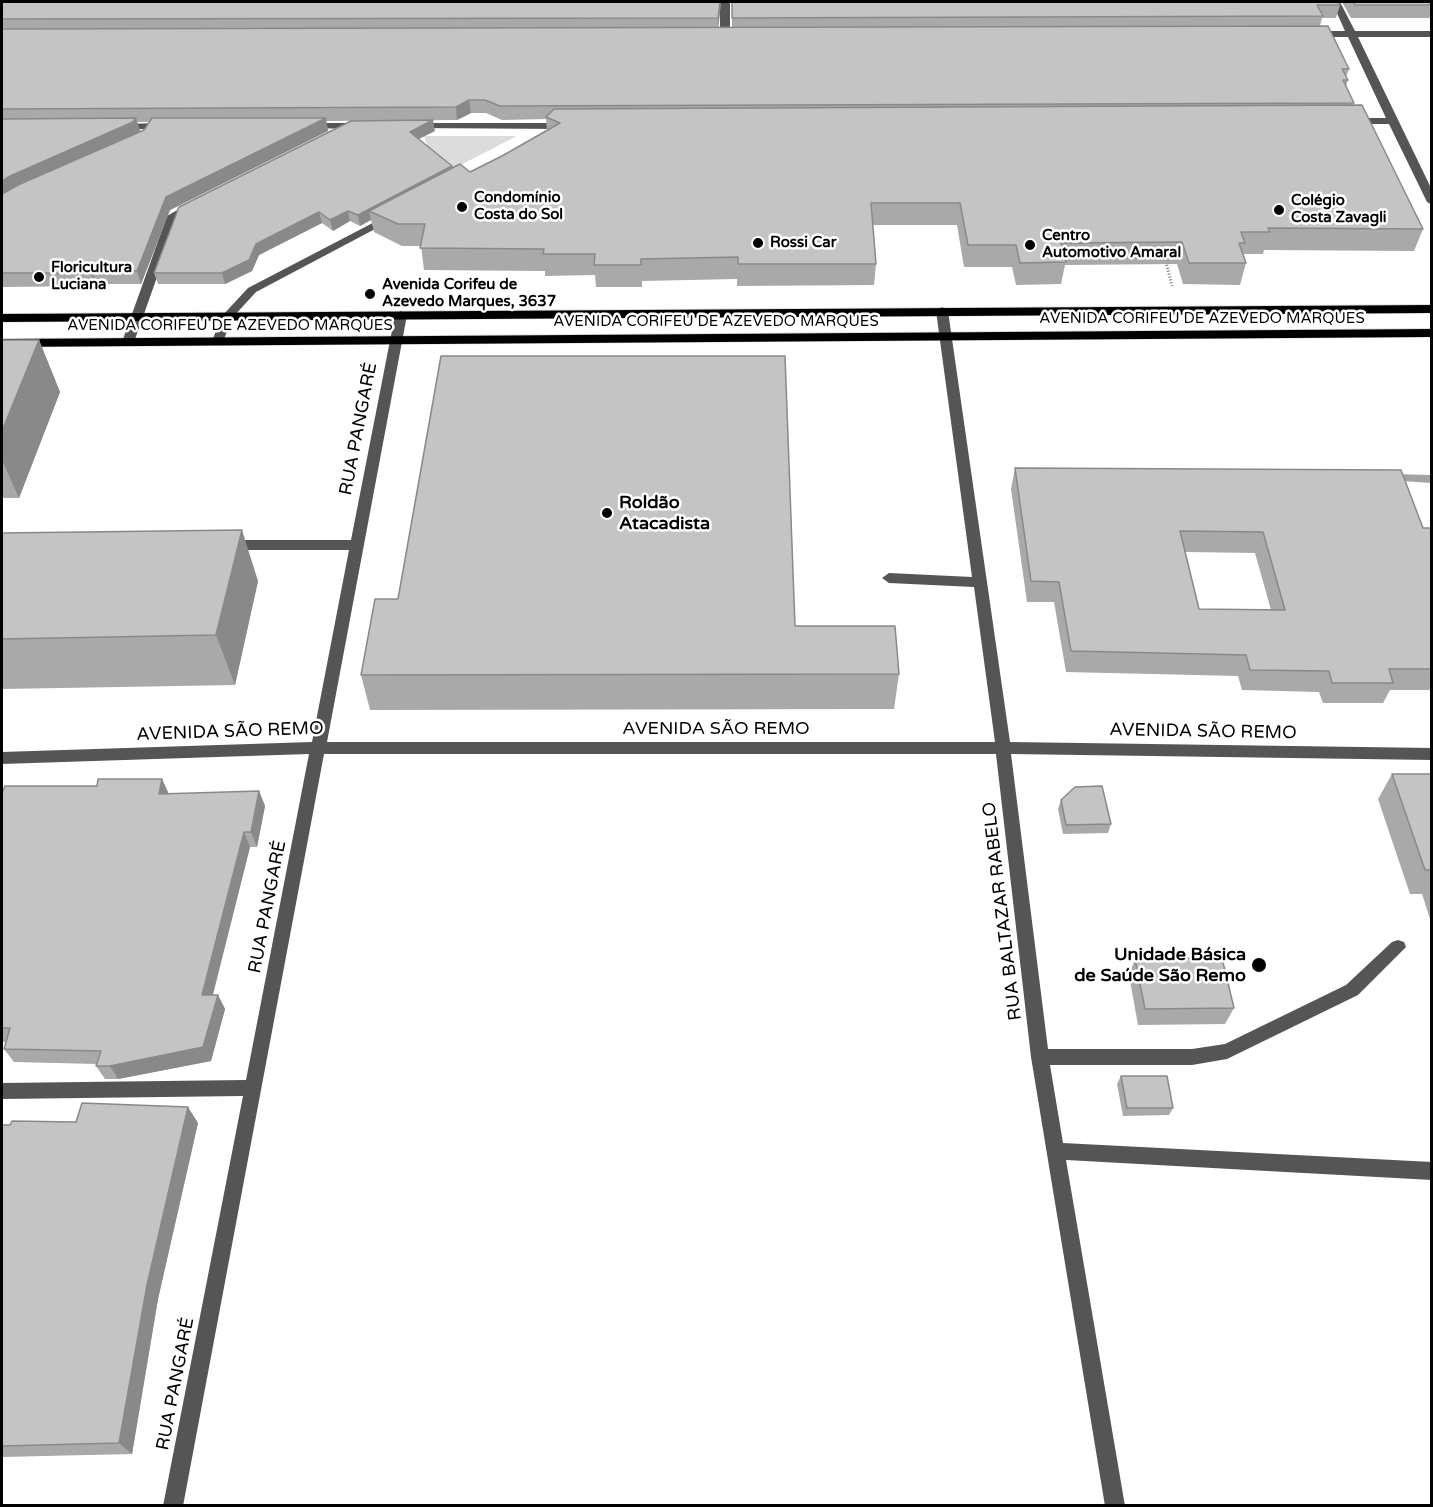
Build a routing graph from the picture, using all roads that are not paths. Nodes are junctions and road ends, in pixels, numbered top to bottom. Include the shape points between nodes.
1 (725, 2) edge
2 (1336, 2) edge
3 (1305, 34) edge
4 (1351, 34) junction
5 (1431, 34) edge
6 (713, 36) edge
7 (725, 36) junction
8 (737, 36) edge
9 (1393, 121) junction
10 (1341, 122) edge
11 (182, 126) edge
12 (295, 126) edge
13 (352, 126) junction
14 (375, 126) edge
15 (399, 126) edge
16 (551, 126) junction
17 (575, 126) edge
18 (105, 127) edge
19 (152, 127) junction
20 (540, 138) edge
21 (143, 139) edge
22 (324, 141) edge
23 (202, 200) edge
24 (1431, 202) edge
25 (405, 210) edge
26 (1431, 309) edge
27 (942, 311) junction
28 (401, 315) junction
29 (228, 316) junction
30 (137, 317) junction
31 (2, 318) edge
32 (1431, 333) edge
33 (945, 336) junction
34 (396, 340) junction
35 (218, 341) junction
36 (128, 342) junction
37 (2, 343) edge
38 (215, 545) edge
39 (356, 545) junction
40 (889, 578) dead end
41 (980, 582) junction
42 (318, 748) junction
43 (1003, 748) junction
44 (1431, 754) edge
45 (2, 758) edge
46 (1398, 947) dead end
47 (1040, 1057) junction
48 (253, 1088) junction
49 (2, 1091) edge
50 (1056, 1151) junction
51 (1431, 1171) edge
52 (173, 1506) edge
53 (1115, 1506) edge

1 - 7 street
2 - 4 street
3 - 4 street
4 - 5 street
4 - 9 street
6 - 7 street
7 - 8 street
9 - 10 street
9 - 24 street
11 - 19 street
12 - 13 street
13 - 14 street
13 - 22 street
15 - 16 street
16 - 17 street
16 - 20 street
18 - 19 street
19 - 21 street
23 - 30 street via 173,216
25 - 29 street via 252,290
26 - 27 main road, AVENIDA CORIFEU DE AZEVEDO MARQUES
27 - 28 main road, AVENIDA CORIFEU DE AZEVEDO MARQUES
27 - 33 street, RUA BALTAZAR RABELO
28 - 29 main road, AVENIDA CORIFEU DE AZEVEDO MARQUES
28 - 34 street, RUA PANGARÉ
29 - 30 main road, AVENIDA CORIFEU DE AZEVEDO MARQUES
29 - 35 street
30 - 31 main road, AVENIDA CORIFEU DE AZEVEDO MARQUES
30 - 36 street
32 - 33 main road, AVENIDA CORIFEU DE AZEVEDO MARQUES
33 - 34 main road, AVENIDA CORIFEU DE AZEVEDO MARQUES
33 - 41 street, RUA BALTAZAR RABELO
34 - 35 main road, AVENIDA CORIFEU DE AZEVEDO MARQUES
34 - 39 street, RUA PANGARÉ
35 - 36 main road, AVENIDA CORIFEU DE AZEVEDO MARQUES
36 - 37 main road, AVENIDA CORIFEU DE AZEVEDO MARQUES
38 - 39 street
39 - 42 street, RUA PANGARÉ
40 - 41 street
41 - 43 street, RUA BALTAZAR RABELO
42 - 43 street, AVENIDA SÃO REMO
42 - 45 street, AVENIDA SÃO REMO
42 - 48 street, RUA PANGARÉ
43 - 44 street, AVENIDA SÃO REMO
43 - 47 street, RUA BALTAZAR RABELO
46 - 47 street via 1352,990 1227,1051 1192,1057
47 - 50 street, RUA BALTAZAR RABELO
48 - 49 street
48 - 52 street, RUA PANGARÉ
50 - 51 street
50 - 53 street, RUA BALTAZAR RABELO

